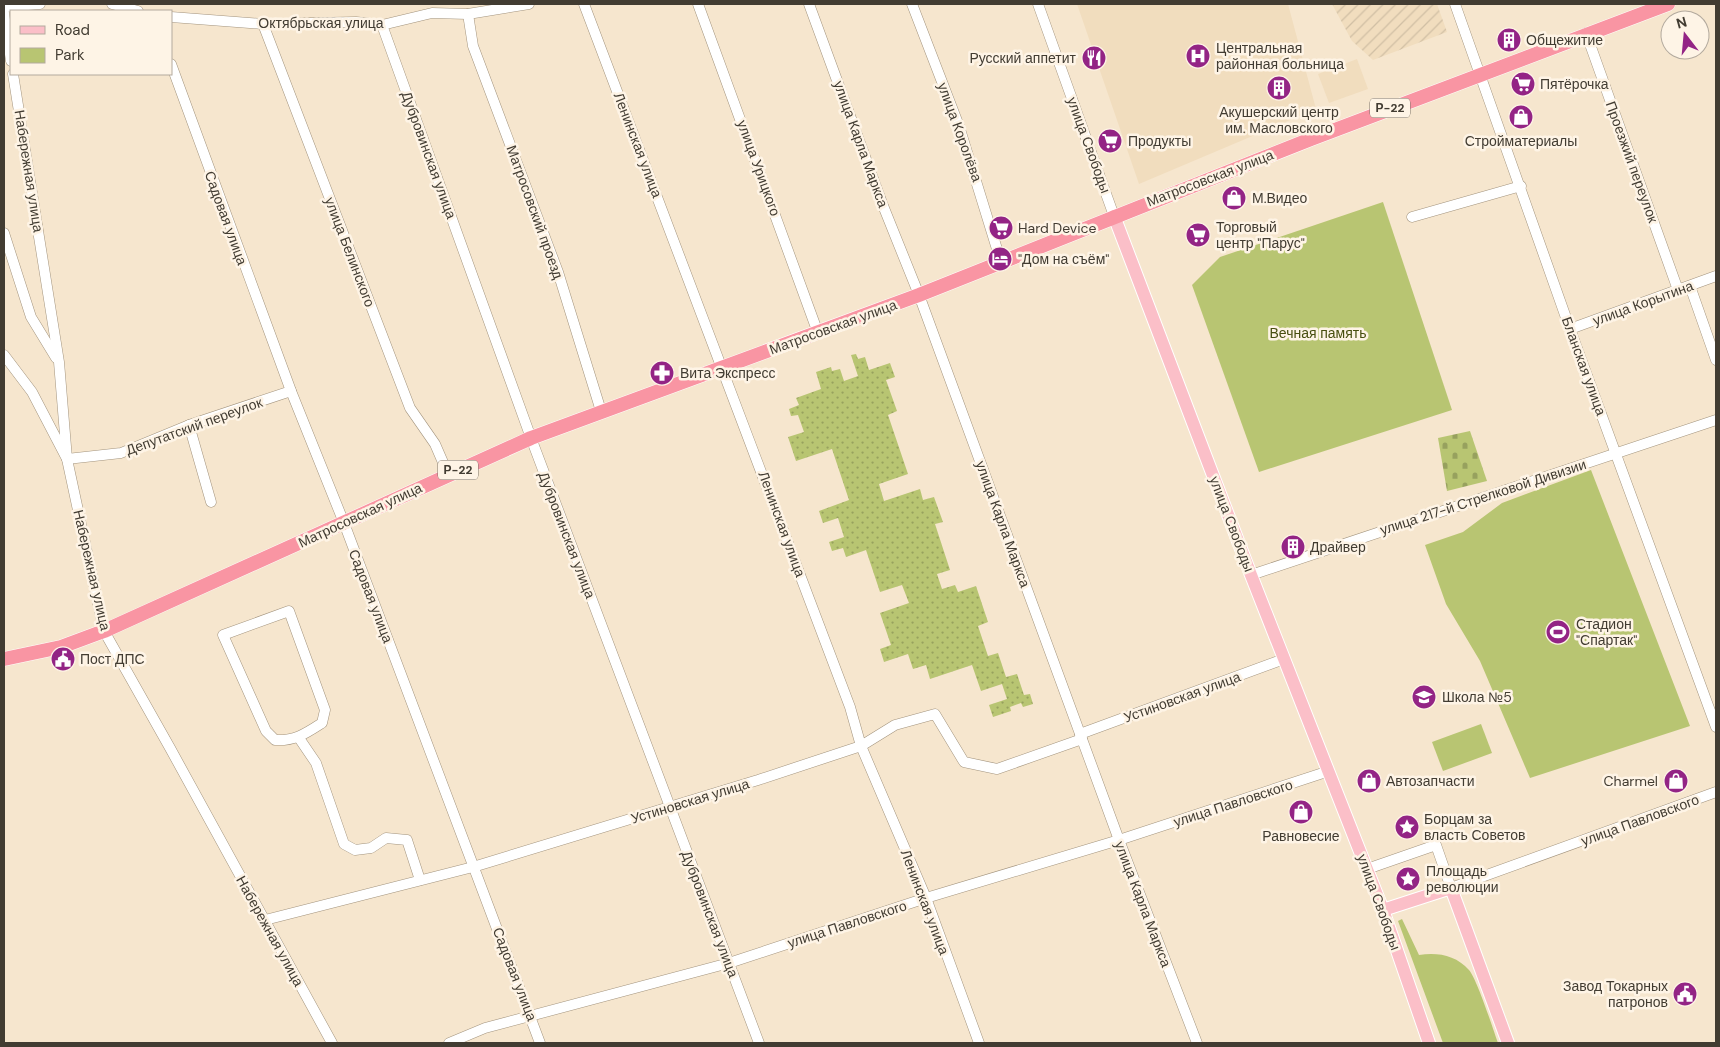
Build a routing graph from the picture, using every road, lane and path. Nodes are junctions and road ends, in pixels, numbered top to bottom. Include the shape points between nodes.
1 (40, 4) edge
2 (112, 4) edge
3 (529, 4) edge
4 (584, 4) edge
5 (698, 4) edge
6 (809, 4) edge
7 (912, 4) edge
8 (1038, 4) edge
9 (1455, 4) edge
10 (1668, 4) edge
11 (4, 7) edge
12 (134, 10) edge
13 (4, 13) edge
14 (468, 14) junction
15 (172, 17) edge
16 (263, 24) junction
17 (382, 25) junction
18 (1586, 33) junction
19 (10, 54) edge
20 (172, 67) edge
21 (1481, 73) junction
22 (13, 75) edge
23 (1521, 186) junction
24 (1114, 216) junction
25 (1412, 217) dead end
26 (4, 233) edge
27 (1001, 262) junction
28 (1716, 276) edge
29 (1690, 286) junction
30 (1678, 290) junction
31 (919, 295) junction
32 (1570, 329) junction
33 (818, 333) junction
34 (4, 354) edge
35 (1716, 360) edge
36 (59, 362) junction
37 (724, 367) junction
38 (291, 392) junction
39 (601, 411) junction
40 (1716, 420) edge
41 (189, 425) junction
42 (531, 438) junction
43 (1615, 453) junction
44 (67, 459) junction
45 (448, 474) junction
46 (211, 502) dead end
47 (344, 523) junction
48 (1251, 575) junction
49 (104, 631) junction
50 (1284, 659) junction
51 (4, 660) edge
52 (1716, 727) edge
53 (1081, 737) junction
54 (299, 738) junction
55 (861, 746) junction
56 (1329, 771) junction
57 (1716, 792) edge
58 (669, 807) junction
59 (1119, 840) junction
60 (473, 867) junction
61 (1367, 869) junction
62 (420, 880) junction
63 (1451, 888) junction
64 (926, 898) junction
65 (1383, 910) junction
66 (265, 920) junction
67 (729, 962) junction
68 (531, 1016) junction
69 (332, 1043) edge
70 (449, 1043) edge
71 (540, 1043) edge
72 (759, 1043) edge
73 (979, 1043) edge
74 (1197, 1043) edge
75 (1429, 1043) edge
76 (1508, 1043) edge

1 - 11 street
2 - 12 street
3 - 14 street, Октябрьская улица
4 - 37 street, Ленинская улица
5 - 33 street, улица Урицкого
6 - 31 street, улица Карла Маркса
7 - 27 street, улица Королёва via 959,126
8 - 24 street, улица Свободы
9 - 21 street, Бланская улица
10 - 18 highway, Матросовская улица / Р-22
13 - 19 street
14 - 17 street, Октябрьская улица via 432,13
14 - 39 street, Матросовский проезд via 473,46 558,272
15 - 16 street, Октябрьская улица
16 - 17 street, Октябрьская улица via 356,22
16 - 45 street, улица Белинского via 410,408 435,444
17 - 42 street, Дубровинская улица
18 - 21 highway, Матросовская улица / Р-22
18 - 30 street, Проезжий переулок
20 - 38 street, Садовая улица
21 - 23 street, Бланская улица
21 - 24 highway, Матросовская улица / Р-22
22 - 36 street, Набережная улица
23 - 25 street
23 - 32 street, Бланская улица
24 - 27 highway, Матросовская улица / Р-22
24 - 48 main road, улица Свободы
26 - 36 street via 30,317
27 - 31 highway, Матросовская улица / Р-22
28 - 29 street, улица Корытина
29 - 30 street, улица Корытина
29 - 35 street
30 - 32 street, улица Корытина
31 - 33 highway, Матросовская улица / Р-22
31 - 53 street, улица Карла Маркса
32 - 43 street, Бланская улица
33 - 37 highway, Матросовская улица / Р-22
34 - 44 street via 32,392
36 - 44 street, Набережная улица
37 - 39 highway, Матросовская улица / Р-22
37 - 55 street, Ленинская улица via 850,707
38 - 41 street, Депутатский переулок
38 - 47 street, Садовая улица
39 - 42 highway, Матросовская улица / Р-22
40 - 43 street, улица 217-й Стрелковой Дивизии
41 - 44 street, Депутатский переулок via 122,453
41 - 46 street
42 - 45 highway, Матросовская улица / Р-22
42 - 58 street, Дубровинская улица
43 - 48 street, улица 217-й Стрелковой Дивизии
43 - 52 street, Бланская улица
44 - 49 street, Набережная улица
45 - 47 highway, Матросовская улица / Р-22
47 - 49 highway, Матросовская улица / Р-22
47 - 60 street, Садовая улица
48 - 50 main road, улица Свободы
49 - 51 highway, Матросовская улица / Р-22 via 61,647
49 - 66 street, Набережная улица
50 - 53 street, Устиновская улица
50 - 56 main road, улица Свободы
53 - 55 street, Устиновская улица via 997,769 964,762 935,714 894,725
53 - 59 street, улица Карла Маркса
54 - 54 street via 275,740 266,731 223,635 289,611 325,710 322,724
54 - 62 street via 316,763 344,844 355,850 371,848 386,838 407,840
55 - 58 street, Устиновская улица
55 - 64 street, Ленинская улица
56 - 59 street, улица Павловского
56 - 61 main road, улица Свободы
57 - 63 street, улица Павловского
58 - 60 street, Устиновская улица
58 - 67 street, Дубровинская улица
59 - 64 street, улица Павловского
59 - 74 street, улица Карла Маркса
60 - 62 street, Устиновская улица
60 - 68 street, Садовая улица
61 - 63 street via 1436,845
61 - 65 main road, улица Свободы
62 - 66 street, Устиновская улица
63 - 65 main road
63 - 76 main road
64 - 67 street, улица Павловского
64 - 73 street, Ленинская улица
65 - 75 main road, улица Свободы
66 - 69 street, Набережная улица
67 - 68 street, улица Павловского
67 - 72 street, Дубровинская улица
68 - 70 street, улица Павловского via 485,1028
68 - 71 street, Садовая улица

